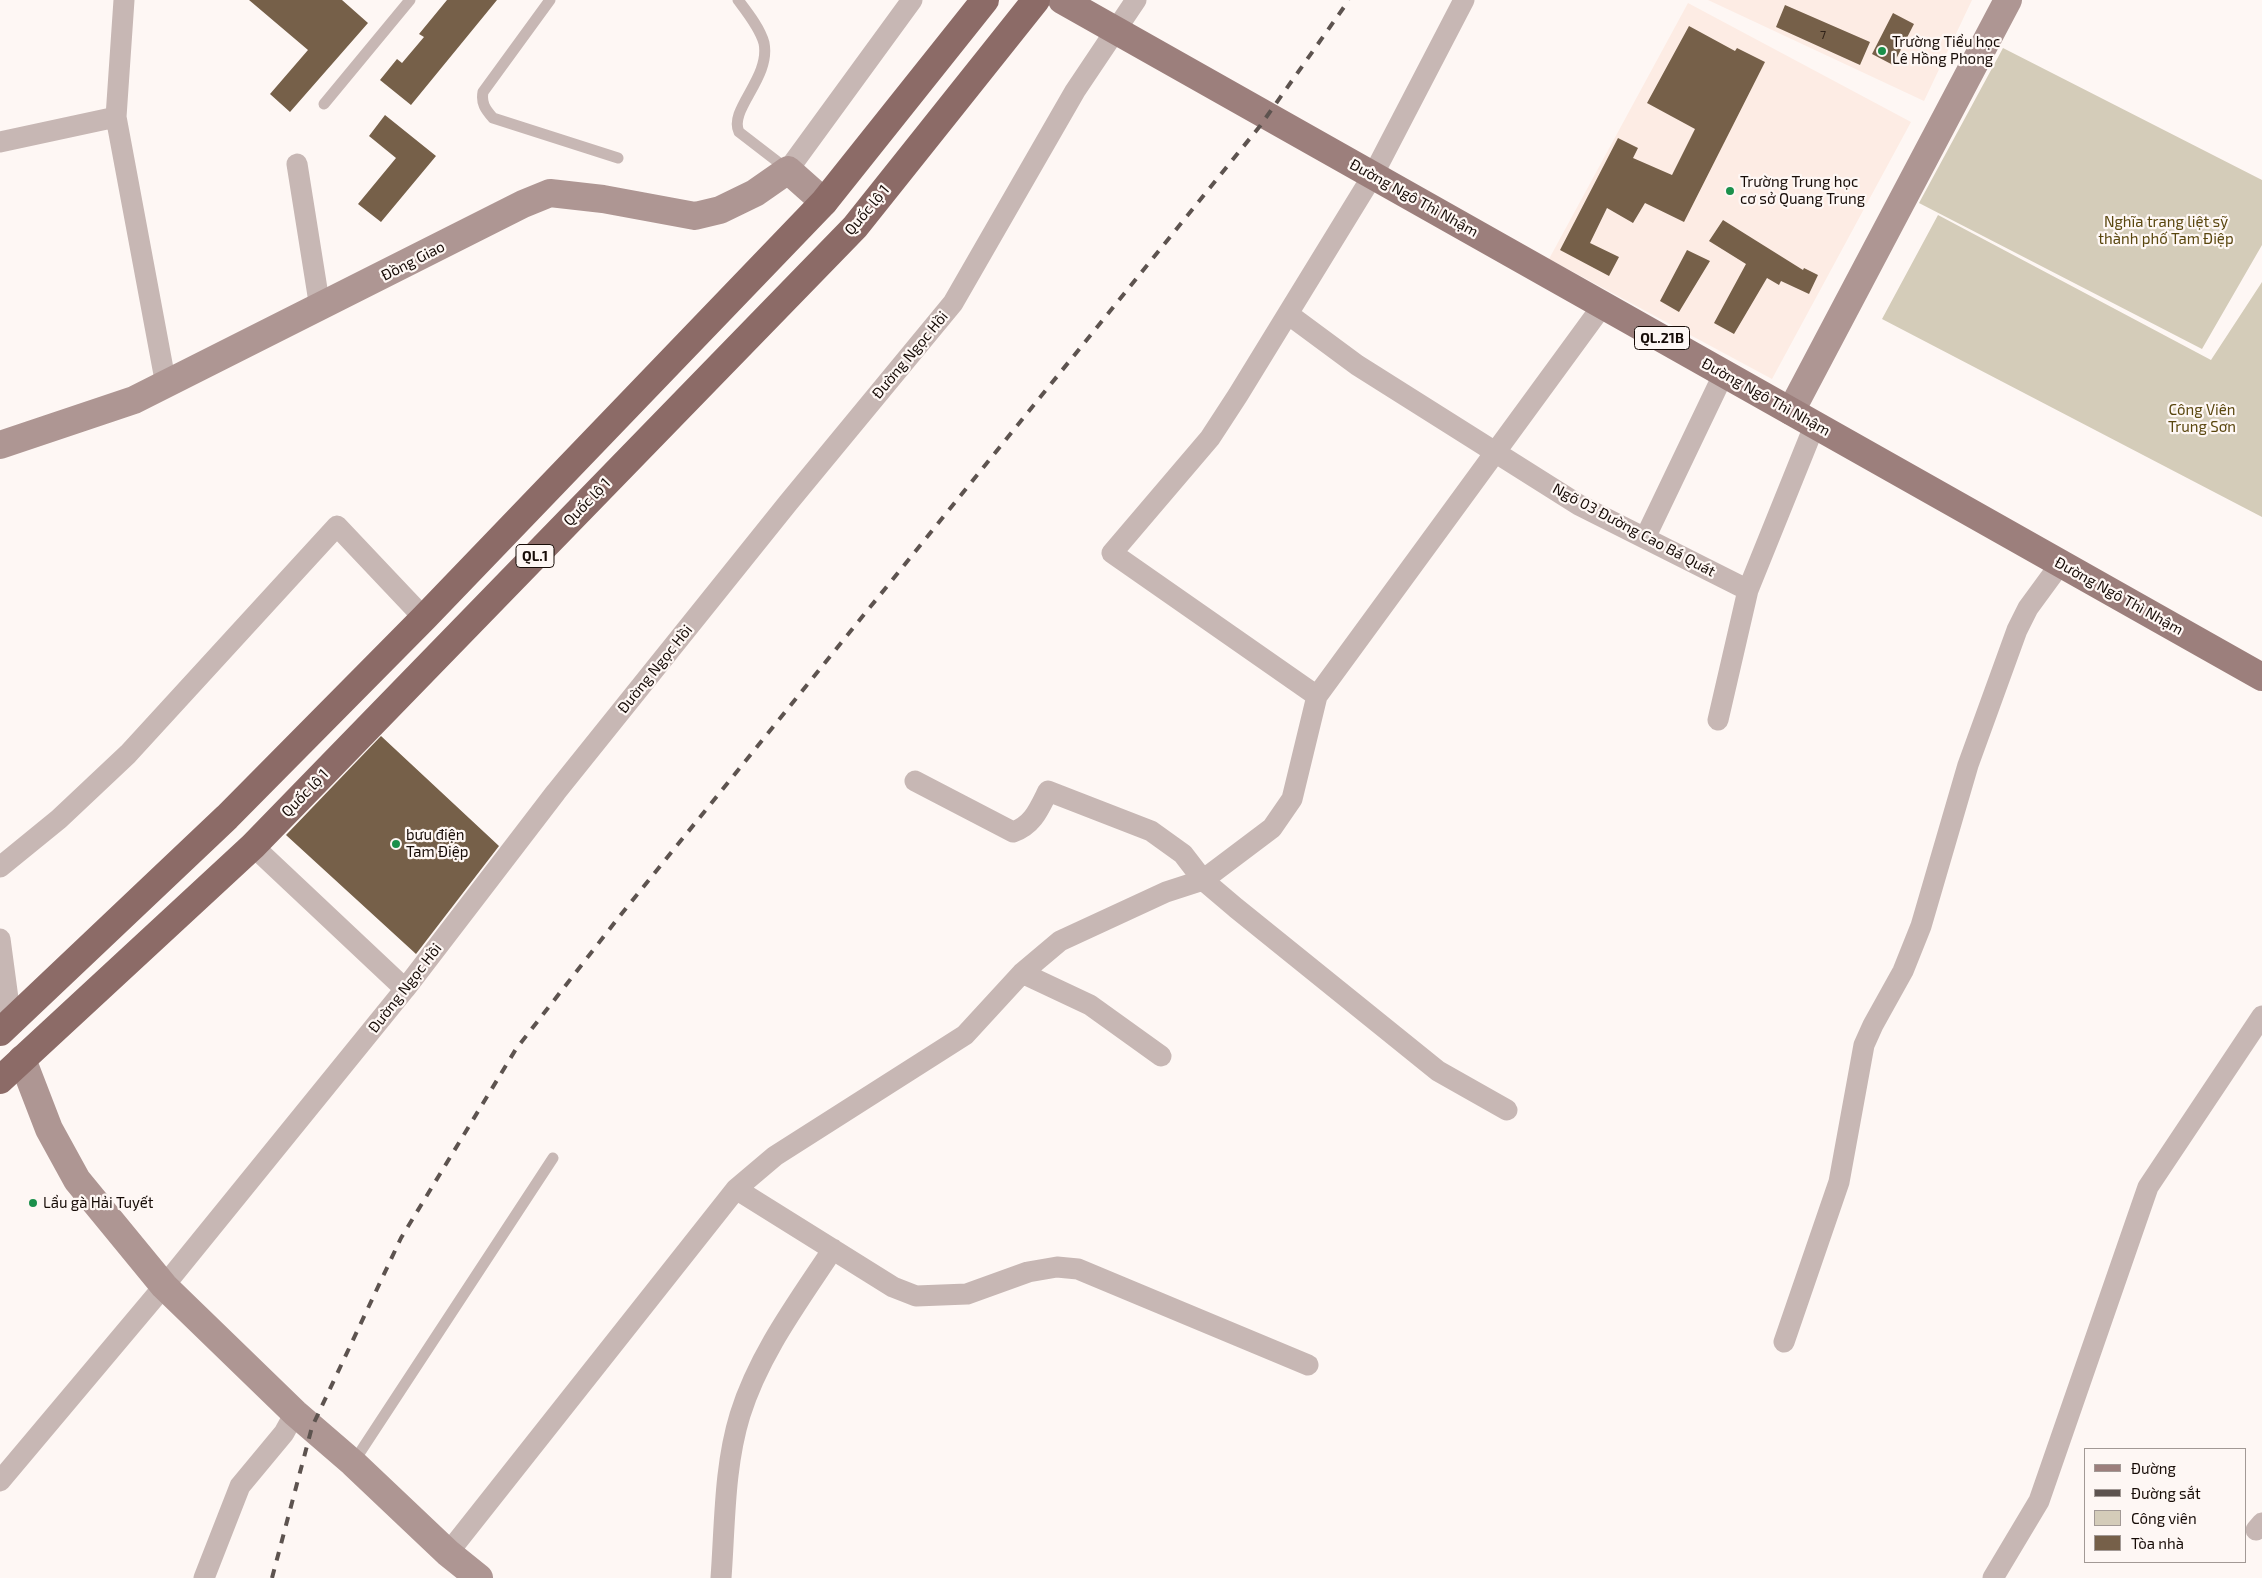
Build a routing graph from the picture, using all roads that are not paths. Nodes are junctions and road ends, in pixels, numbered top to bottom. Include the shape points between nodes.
1 (124, 0) edge
2 (410, 0) edge
3 (550, 0) edge
4 (738, 0) edge
5 (912, 0) edge
6 (984, 0) edge
7 (1036, 0) edge
8 (1062, 0) edge
9 (1136, 0) edge
10 (1464, 0) edge
11 (2008, 0) edge
12 (1116, 31) junction
13 (324, 104) dead end
14 (116, 117) junction
15 (0, 142) edge
16 (618, 158) dead end
17 (297, 164) dead end
18 (788, 170) junction
19 (1373, 175) junction
20 (824, 202) junction
21 (1604, 305) junction
22 (320, 308) junction
23 (1288, 314) junction
24 (1724, 373) junction
25 (166, 385) junction
26 (1791, 411) junction
27 (1815, 424) junction
28 (0, 445) edge
29 (1496, 452) junction
30 (1645, 538) junction
31 (2061, 563) junction
32 (1748, 590) junction
33 (424, 618) junction
34 (2262, 677) edge
35 (1318, 696) junction
36 (1718, 720) dead end
37 (915, 781) dead end
38 (253, 846) junction
39 (0, 867) edge
40 (1203, 880) junction
41 (0, 939) edge
42 (1022, 973) junction
43 (405, 989) junction
44 (2261, 1022) edge
45 (6, 1026) edge
46 (1161, 1056) dead end
47 (22, 1059) junction
48 (0, 1080) edge
49 (1507, 1110) dead end
50 (553, 1158) dead end
51 (736, 1189) junction
52 (833, 1249) junction
53 (164, 1286) junction
54 (1784, 1342) dead end
55 (1308, 1364) dead end
56 (295, 1413) junction
57 (353, 1463) junction
58 (0, 1481) edge
59 (448, 1553) junction
60 (204, 1578) edge
61 (479, 1578) edge
62 (721, 1578) edge
63 (1993, 1578) edge

1 - 14 street
2 - 13 lane
3 - 16 lane via 483,92 481,100 493,118
4 - 18 lane via 764,42 764,62 755,86 736,119 736,126 739,132
5 - 18 street
6 - 20 highway, QL.1
7 - 38 highway, Quốc lộ 1 / QL.1 via 855,227
8 - 12 main road, Đường Ngô Thì Nhậm / QL.21B
9 - 12 street, Đường Ngọc Hồi
10 - 19 street
11 - 26 street
12 - 19 main road, Đường Ngô Thì Nhậm / QL.21B
12 - 43 street, Đường Ngọc Hồi via 1075,92 953,303 556,792
14 - 15 street
14 - 25 street
17 - 22 street
18 - 20 street
18 - 22 street, Đồng Giao via 755,193 720,210 695,216 550,193
19 - 21 main road, Đường Ngô Thì Nhậm / QL.21B
19 - 23 street
20 - 33 highway, QL.1
21 - 24 main road, Đường Ngô Thì Nhậm / QL.21B
21 - 29 street
22 - 25 street, Đồng Giao
23 - 29 street, Ngõ 03 Đường Cao Bá Quát via 1357,365
23 - 35 street via 1210,438 1112,552
24 - 26 main road, Đường Ngô Thì Nhậm / QL.21B
24 - 30 street
25 - 28 street, Đồng Giao via 134,400
26 - 27 main road, Đường Ngô Thì Nhậm / QL.21B
27 - 31 main road, Đường Ngô Thì Nhậm / QL.21B
27 - 32 street
29 - 30 street, Ngõ 03 Đường Cao Bá Quát via 1580,505
29 - 35 street
30 - 32 street, Ngõ 03 Đường Cao Bá Quát
31 - 34 main road, Đường Ngô Thì Nhậm / QL.21B
31 - 54 street via 2028,608 2018,630 1968,765 1921,926 1903,971 1864,1045 1839,1182
32 - 36 street
33 - 39 street via 337,526 128,754 59,819
33 - 45 highway, QL.1 via 227,817
35 - 40 street via 1292,798 1272,828
37 - 40 street via 1013,832 1025,828 1033,820 1048,791 1150,831 1183,854
38 - 43 street
38 - 47 highway, Quốc lộ 1 / QL.1
40 - 42 street via 1166,892 1060,941
40 - 49 street via 1438,1071
41 - 45 street
42 - 46 street via 1090,1005
42 - 51 street via 964,1035 775,1156
43 - 53 street, Đường Ngọc Hồi
44 - 63 street via 2148,1187 2039,1501
45 - 47 highway
47 - 48 highway, Quốc lộ 1 / QL.1
47 - 53 street via 49,1129 78,1180
50 - 57 lane
51 - 52 street
51 - 59 street
52 - 55 street via 893,1287 916,1296 966,1294 1028,1272 1057,1267 1078,1269
52 - 62 street via 759,1366 740,1416 730,1460
53 - 56 street
53 - 58 street, Đường Ngọc Hồi
56 - 57 street
56 - 60 street via 284,1433 240,1486
57 - 59 street
59 - 61 street

